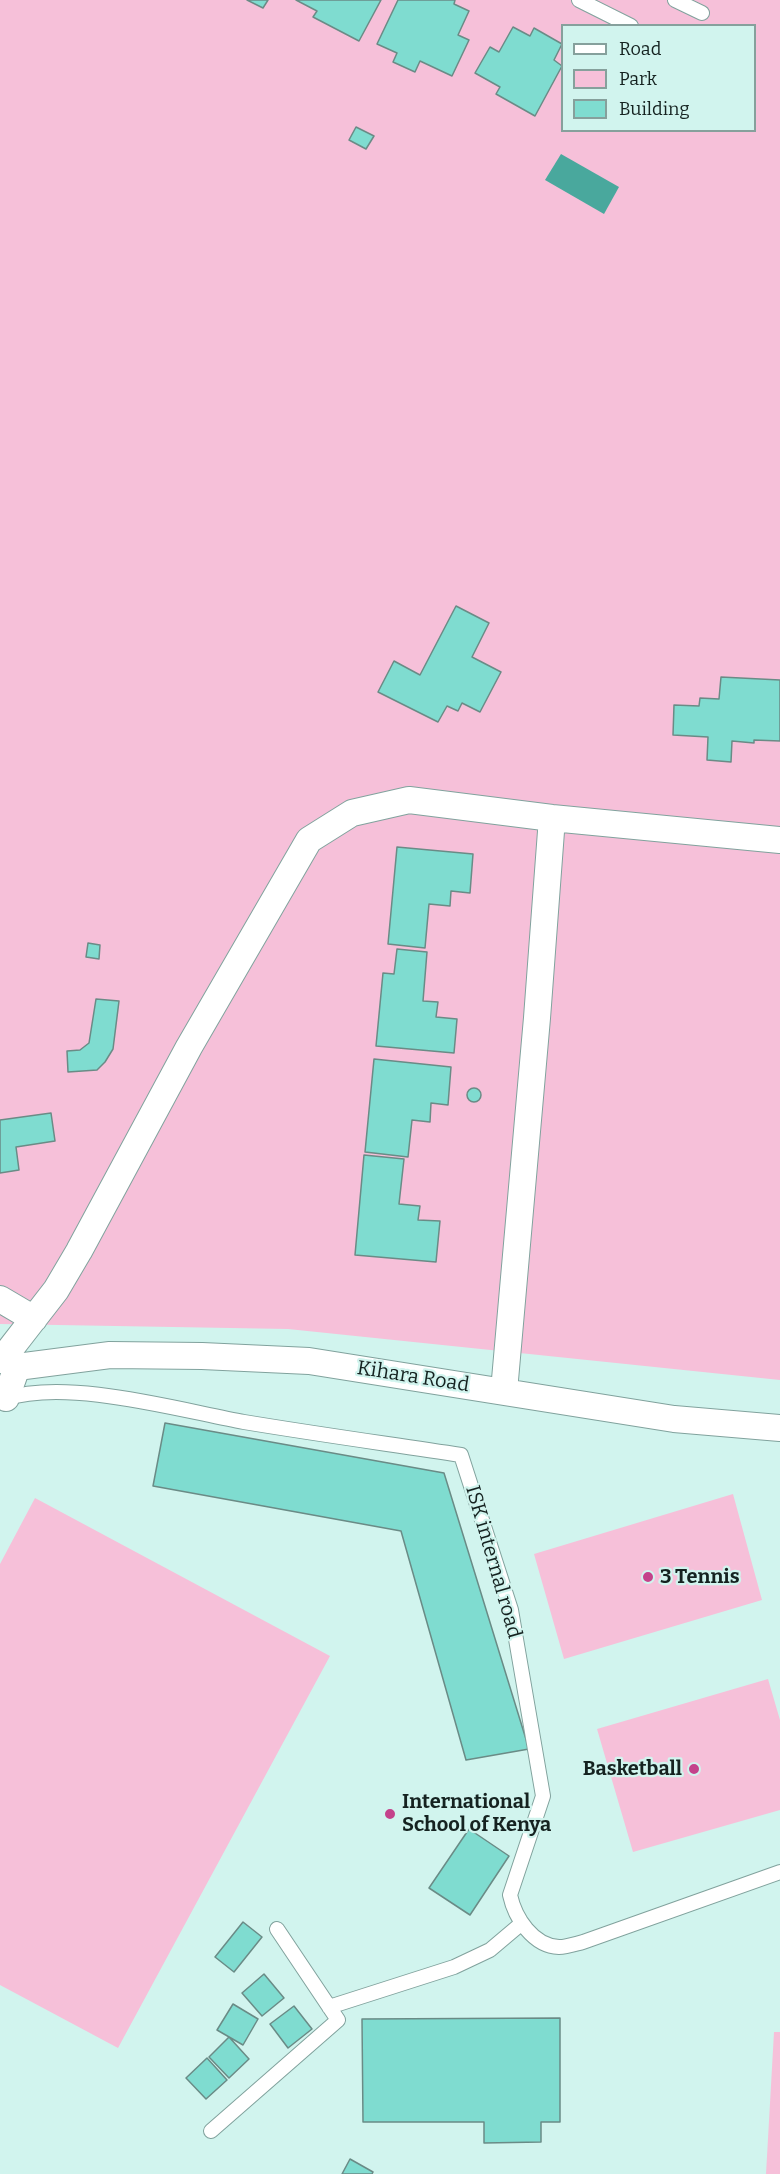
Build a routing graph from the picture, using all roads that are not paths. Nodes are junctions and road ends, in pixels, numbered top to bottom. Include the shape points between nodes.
1 (579, 0) edge
2 (675, 0) edge
3 (702, 12) dead end
4 (627, 24) edge
5 (552, 818) junction
6 (780, 840) edge
7 (0, 1299) edge
8 (34, 1319) junction
9 (7, 1361) edge
10 (504, 1391) junction
11 (3, 1402) edge
12 (780, 1428) edge
13 (780, 1872) edge
14 (522, 1923) junction
15 (277, 1929) dead end
16 (329, 2007) junction
17 (211, 2131) dead end

1 - 4 lane
2 - 3 lane
5 - 6 street
5 - 8 street via 409,800 352,813 309,840 189,1047 79,1251
5 - 10 street
7 - 8 street
8 - 9 street
9 - 10 street, Kihara Road via 44,1362 110,1355 309,1361
9 - 11 street
10 - 12 street, Kihara Road via 674,1419
11 - 14 lane, ISK internal road via 36,1394 78,1393 461,1455 511,1610 543,1796 511,1887 512,1902
13 - 14 lane, ISK internal road via 561,1947 541,1941
14 - 16 lane via 490,1950
15 - 16 lane
16 - 17 lane via 338,2020

